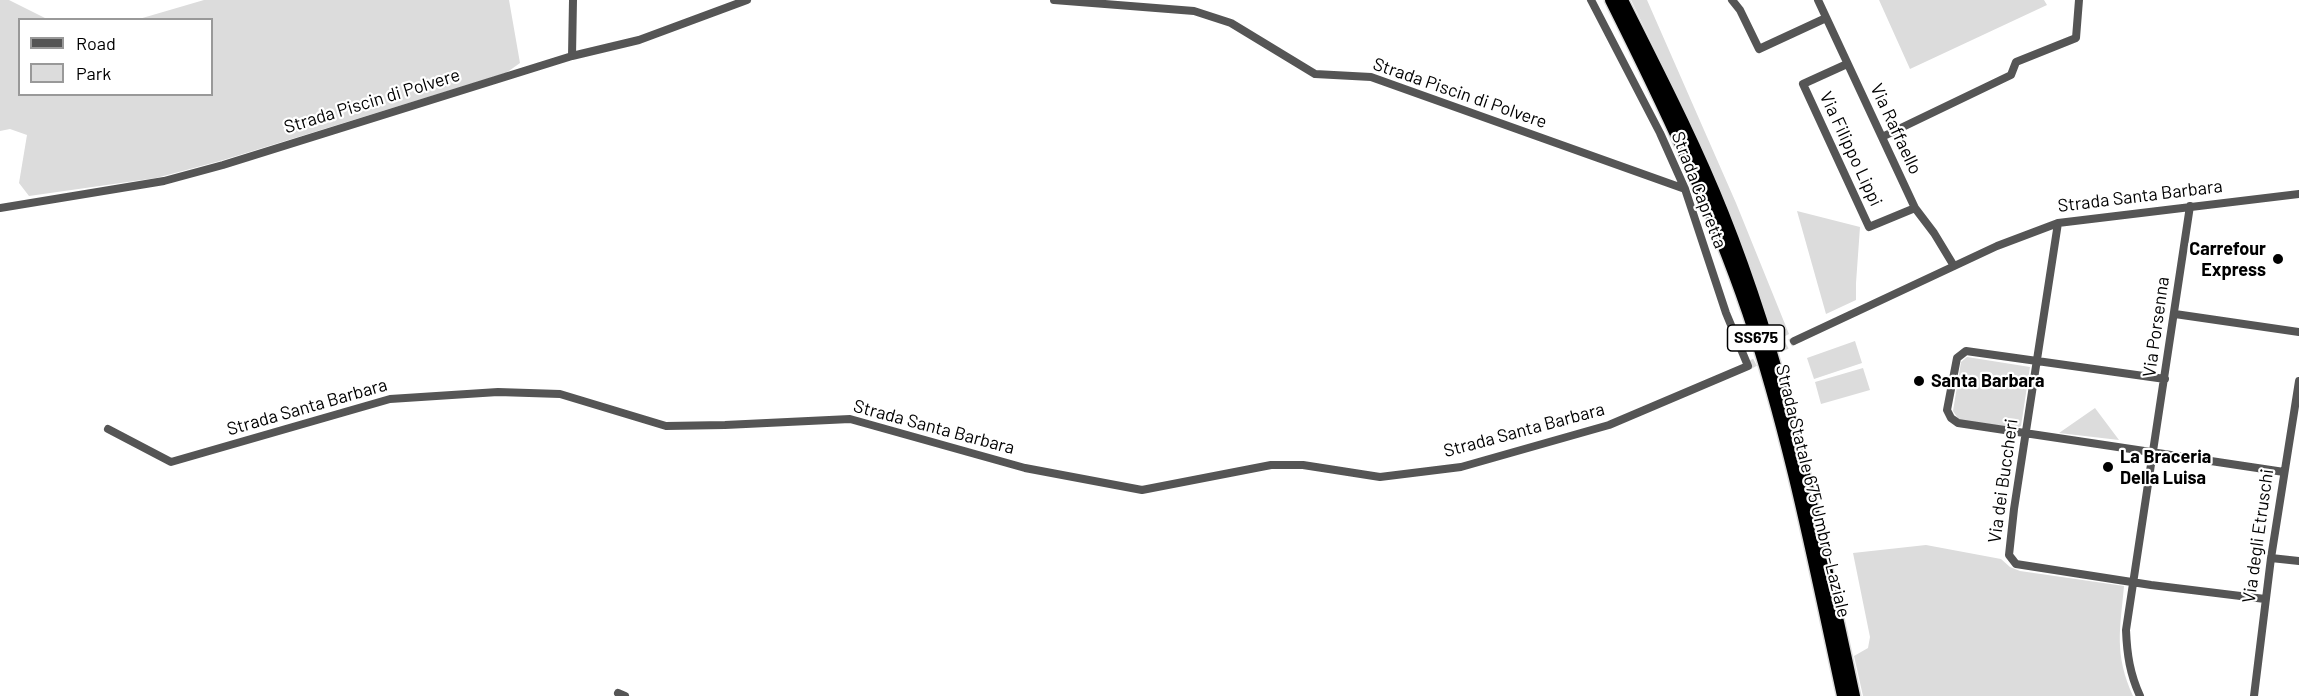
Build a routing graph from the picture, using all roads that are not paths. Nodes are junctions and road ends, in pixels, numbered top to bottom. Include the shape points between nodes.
1 (573, 0) edge
2 (747, 0) edge
3 (1054, 0) edge
4 (1591, 0) edge
5 (1611, 0) edge
6 (1622, 0) edge
7 (1732, 0) edge
8 (1818, 0) edge
9 (2079, 0) edge
10 (1826, 18) junction
11 (572, 56) junction
12 (1847, 64) junction
13 (1882, 137) junction
14 (1685, 189) junction
15 (2299, 194) edge
16 (2190, 206) junction
17 (0, 208) edge
18 (1915, 208) junction
19 (2058, 223) junction
20 (1954, 266) junction
21 (2175, 314) junction
22 (2299, 332) edge
23 (1794, 341) tunnel mouth
24 (2037, 361) junction
25 (1748, 366) joint
26 (2165, 379) junction
27 (2299, 381) edge
28 (2298, 401) edge
29 (108, 429) dead end
30 (2027, 434) junction
31 (2154, 452) junction
32 (2284, 472) junction
33 (2271, 558) junction
34 (2299, 561) edge
35 (2134, 582) junction
36 (2265, 599) junction
37 (1843, 696) edge
38 (1854, 696) edge
39 (2140, 696) edge
40 (2254, 696) edge

1 - 11 street
2 - 11 street, Strada Piscin di Polvere via 639,40
3 - 14 street, Strada Piscin di Polvere via 1194,11 1231,23 1315,74 1371,77
4 - 14 street, Strada Capretta
5 - 37 highway, Strada Statale 675 Umbro-Laziale / SS675 via 1693,169 1749,314 1787,447
6 - 38 highway, Strada Statale 675 Umbro-Laziale / SS675 via 1682,120 1718,203 1758,313 1795,434
7 - 10 street via 1759,49
8 - 10 street, Via Raffaello
9 - 13 street via 2076,38 2016,62 2012,75
10 - 12 street, Via Raffaello
11 - 17 street, Strada Piscin di Polvere via 164,181
12 - 13 street, Via Raffaello
12 - 18 street, Via Filippo Lippi via 1803,84 1869,227
13 - 18 street, Via Raffaello
14 - 25 street, Strada Capretta
15 - 16 street, Strada Santa Barbara
16 - 19 street, Strada Santa Barbara
16 - 21 street, Via Porsenna
18 - 20 street, Via Raffaello
19 - 20 street, Strada Santa Barbara
19 - 24 street, Via dei Buccheri
20 - 23 street, Strada Santa Barbara
21 - 22 street
21 - 26 street, Via Porsenna
24 - 26 street
24 - 30 street, Via dei Buccheri
24 - 30 street via 1961,353 1947,410 1958,423
25 - 29 street, Strada Santa Barbara via 1609,425 1461,467 1380,477 1303,465 1271,465 1142,490 1025,468 850,419 666,426 560,394 498,392 390,399 171,462
26 - 31 street, Via Porsenna
27 - 28 street, Via degli Etruschi
28 - 32 street, Via degli Etruschi
30 - 31 street
30 - 35 street, Via dei Buccheri via 2009,555 2016,564
31 - 32 street
31 - 35 street, Via Porsenna
32 - 33 street, Via degli Etruschi
33 - 34 street
33 - 36 street, Via degli Etruschi
35 - 36 street
35 - 39 street, Via Porsenna via 2126,630 2127,657
36 - 40 street, Via degli Etruschi

